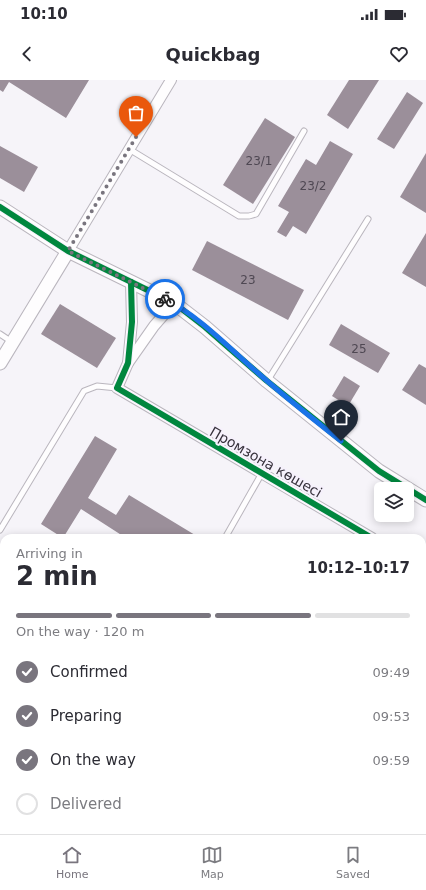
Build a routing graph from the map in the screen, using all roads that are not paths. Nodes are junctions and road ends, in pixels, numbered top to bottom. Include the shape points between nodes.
1 (171, 80) edge
2 (304, 131) dead end
3 (129, 149) junction
4 (0, 207) edge
5 (368, 219) dead end
6 (68, 251) junction
7 (131, 282) junction
8 (174, 303) junction
9 (0, 334) edge
10 (12, 342) junction
11 (0, 363) edge
12 (128, 363) junction
13 (267, 381) junction
14 (117, 388) junction
15 (262, 473) junction
16 (426, 500) edge
17 (0, 530) edge
18 (228, 534) edge
19 (365, 534) edge

1 - 3 street
2 - 3 lane via 256,214 249,216 239,216
3 - 6 street
4 - 6 street
5 - 13 lane
6 - 7 street
6 - 10 street
7 - 8 street
7 - 12 street via 132,322
8 - 12 street
8 - 13 street
9 - 10 lane
10 - 11 street
12 - 14 street
13 - 16 street via 379,471
14 - 15 street, Промзона көшесі
14 - 17 lane via 97,386 84,392
15 - 18 lane
15 - 19 street, Промзона көшесі

